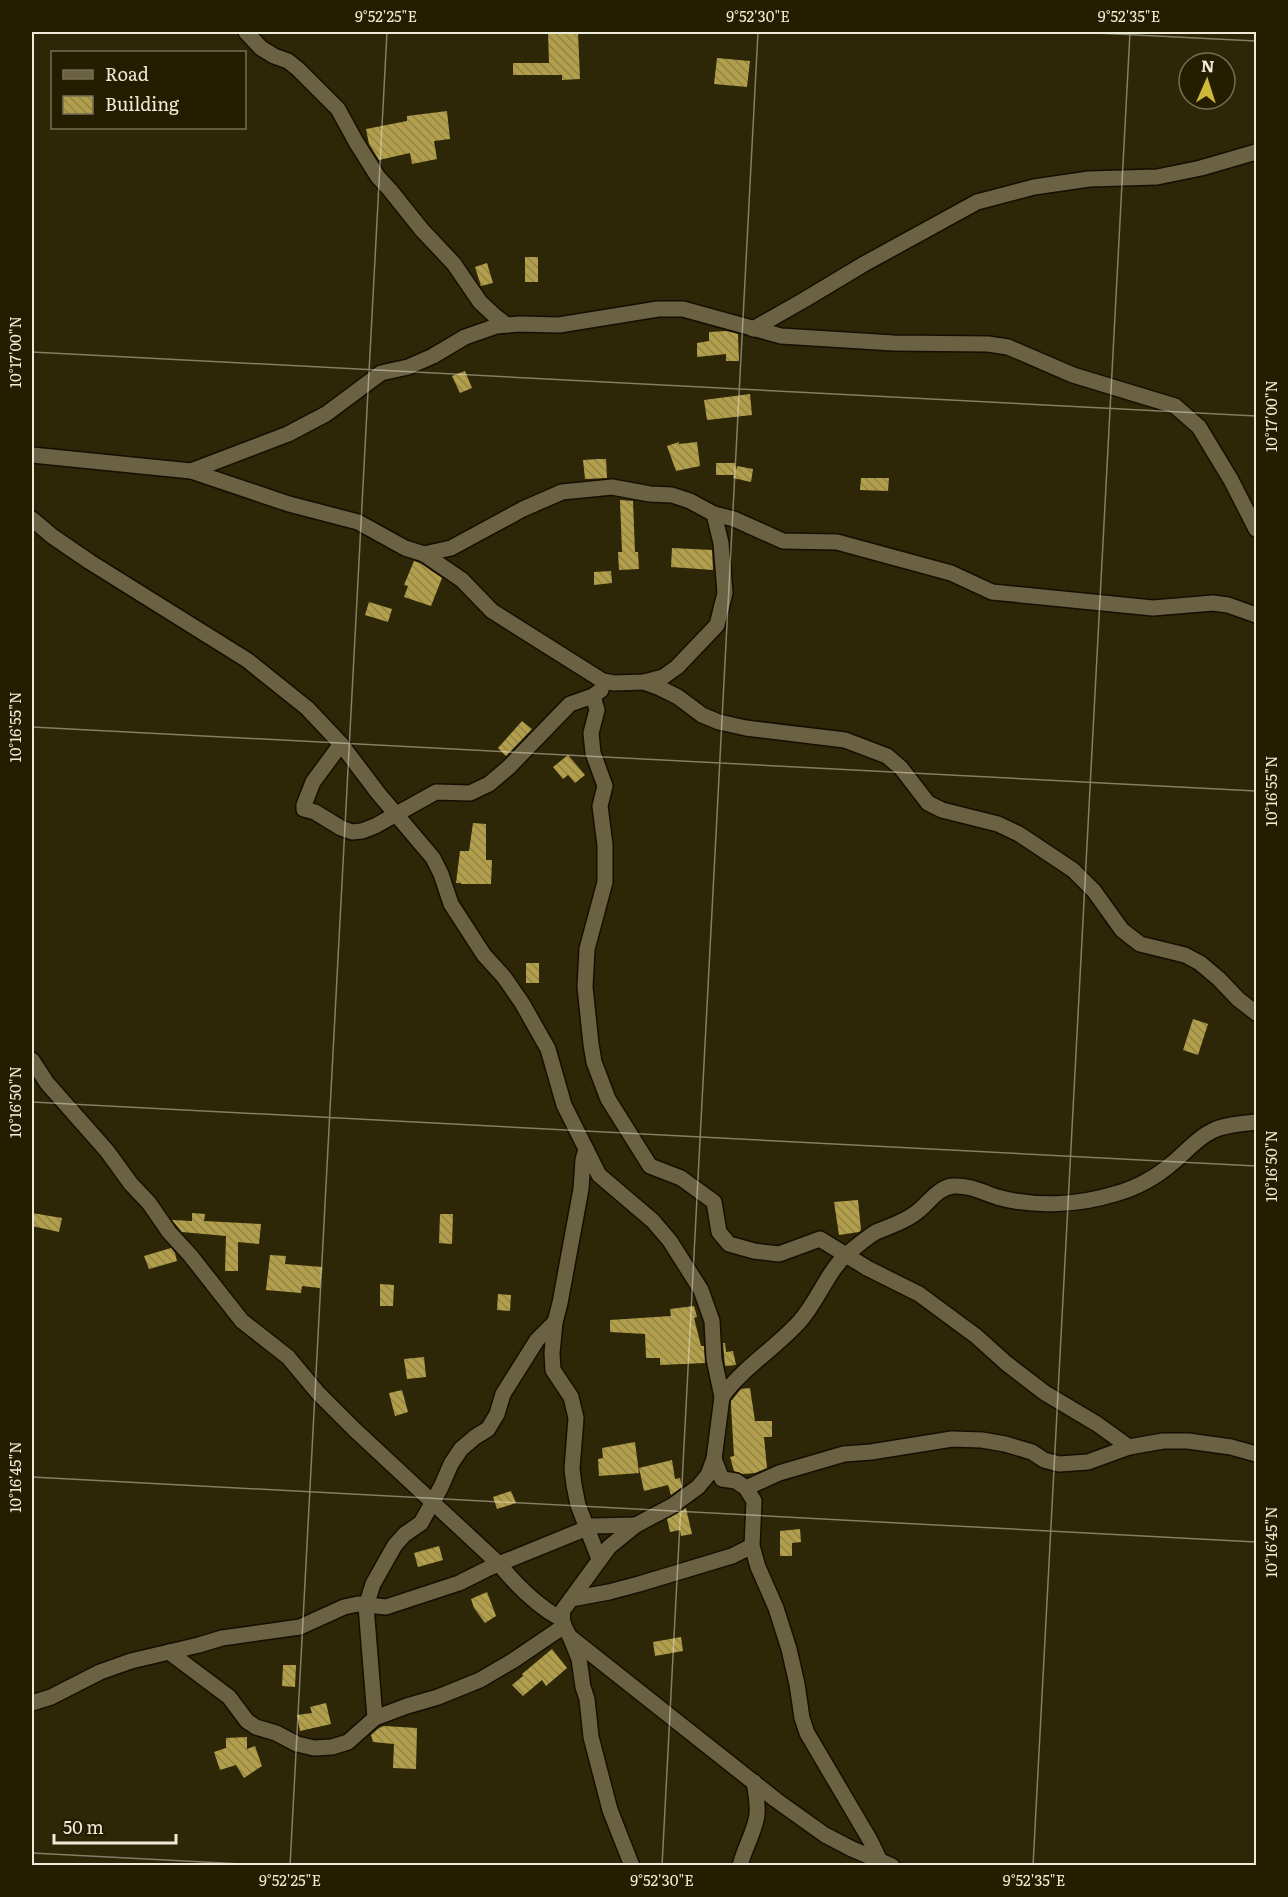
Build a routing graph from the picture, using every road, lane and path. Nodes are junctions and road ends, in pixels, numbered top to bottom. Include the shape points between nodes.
1 (246, 32) edge
2 (1257, 152) edge
3 (507, 325) junction
4 (753, 328) junction
5 (32, 455) edge
6 (191, 471) junction
7 (714, 514) junction
8 (32, 519) edge
9 (1257, 529) edge
10 (424, 554) junction
11 (1257, 615) edge
12 (603, 681) junction
13 (644, 682) junction
14 (593, 696) junction
15 (341, 744) junction
16 (394, 814) junction
17 (1257, 1013) edge
18 (32, 1060) edge
19 (1257, 1122) edge
20 (586, 1149) junction
21 (847, 1255) junction
22 (555, 1322) junction
23 (722, 1397) junction
24 (1129, 1447) junction
25 (1257, 1454) edge
26 (714, 1459) junction
27 (746, 1488) junction
28 (431, 1503) junction
29 (636, 1525) junction
30 (588, 1528) junction
31 (752, 1546) junction
32 (599, 1559) junction
33 (499, 1564) junction
34 (570, 1599) junction
35 (366, 1606) junction
36 (565, 1627) junction
37 (169, 1652) junction
38 (32, 1703) edge
39 (375, 1718) junction
40 (754, 1782) junction
41 (776, 1800) junction
42 (757, 1818) junction
43 (886, 1863) edge
44 (632, 1866) edge
45 (740, 1866) edge

1 - 3 street via 261,48 298,69 338,109 378,177 454,264 480,302
2 - 4 street via 1157,177 1089,179 1034,187 977,202
3 - 4 street via 559,325 658,309 683,309
3 - 6 street via 465,337 408,367 381,373 326,414 288,434
4 - 9 street via 781,336 1008,347 1073,375 1175,406 1198,427
5 - 6 street
6 - 10 street via 358,522
7 - 10 street via 672,495 612,487 562,492 451,549
7 - 11 street via 783,541 837,542 951,573 992,592 1153,608 1213,603
7 - 13 street via 725,593 717,625 677,667 663,677
8 - 15 street via 90,562 247,660 307,708
10 - 12 street via 462,580 492,611
12 - 13 street
12 - 14 street via 600,691
13 - 17 street via 660,687 719,722 746,729 845,740 887,756 928,803 1019,834 1073,870 1122,930 1140,944 1185,955 1200,963
14 - 16 street via 570,704 489,784 470,793 436,792
14 - 21 street via 597,710 591,733 593,753 604,786 600,806 605,882 587,949 585,987 594,1062 608,1099 650,1166 681,1178 714,1202 719,1232 729,1244 779,1254 820,1239
15 - 16 street
15 - 16 street via 313,782 304,809 352,832 375,826
16 - 20 street via 432,858 451,904 537,1028 548,1049 564,1105
18 - 28 street via 242,1321 288,1357 318,1393
19 - 21 street via 1214,1130 1194,1142 1170,1166 1142,1182 1088,1202 1024,1202 950,1186 938,1191 917,1212 875,1233
20 - 22 street
20 - 23 street via 599,1175 653,1221 670,1241 701,1290 712,1321
21 - 23 street via 800,1321 731,1384
21 - 24 street via 919,1294 1045,1393
22 - 28 street via 537,1340 503,1394 488,1429 461,1449
22 - 30 street via 552,1370 571,1397 576,1418 574,1485
23 - 26 street
24 - 25 street via 1188,1441
24 - 27 street via 1088,1462 1059,1464 1005,1444 952,1439 844,1454 779,1473
26 - 27 street via 722,1479 736,1481
26 - 29 street via 698,1487
27 - 31 street via 754,1501
28 - 33 street
28 - 35 street via 421,1522 395,1545 373,1584
29 - 30 street
29 - 32 street
30 - 32 street
30 - 33 street
31 - 34 street via 732,1556 629,1587
31 - 43 street via 789,1649 807,1733
32 - 34 street
33 - 35 street via 459,1583 386,1607
33 - 36 street
34 - 36 street via 563,1610
35 - 37 street via 344,1607 300,1627 222,1638
35 - 39 street
36 - 39 street via 480,1680
36 - 40 street
36 - 44 street via 579,1659 591,1737 610,1810
37 - 38 street via 114,1666
37 - 39 street via 229,1697 247,1721 297,1744 314,1748 348,1742
40 - 41 street
40 - 42 street
41 - 42 street
41 - 43 street via 825,1835
42 - 45 street

